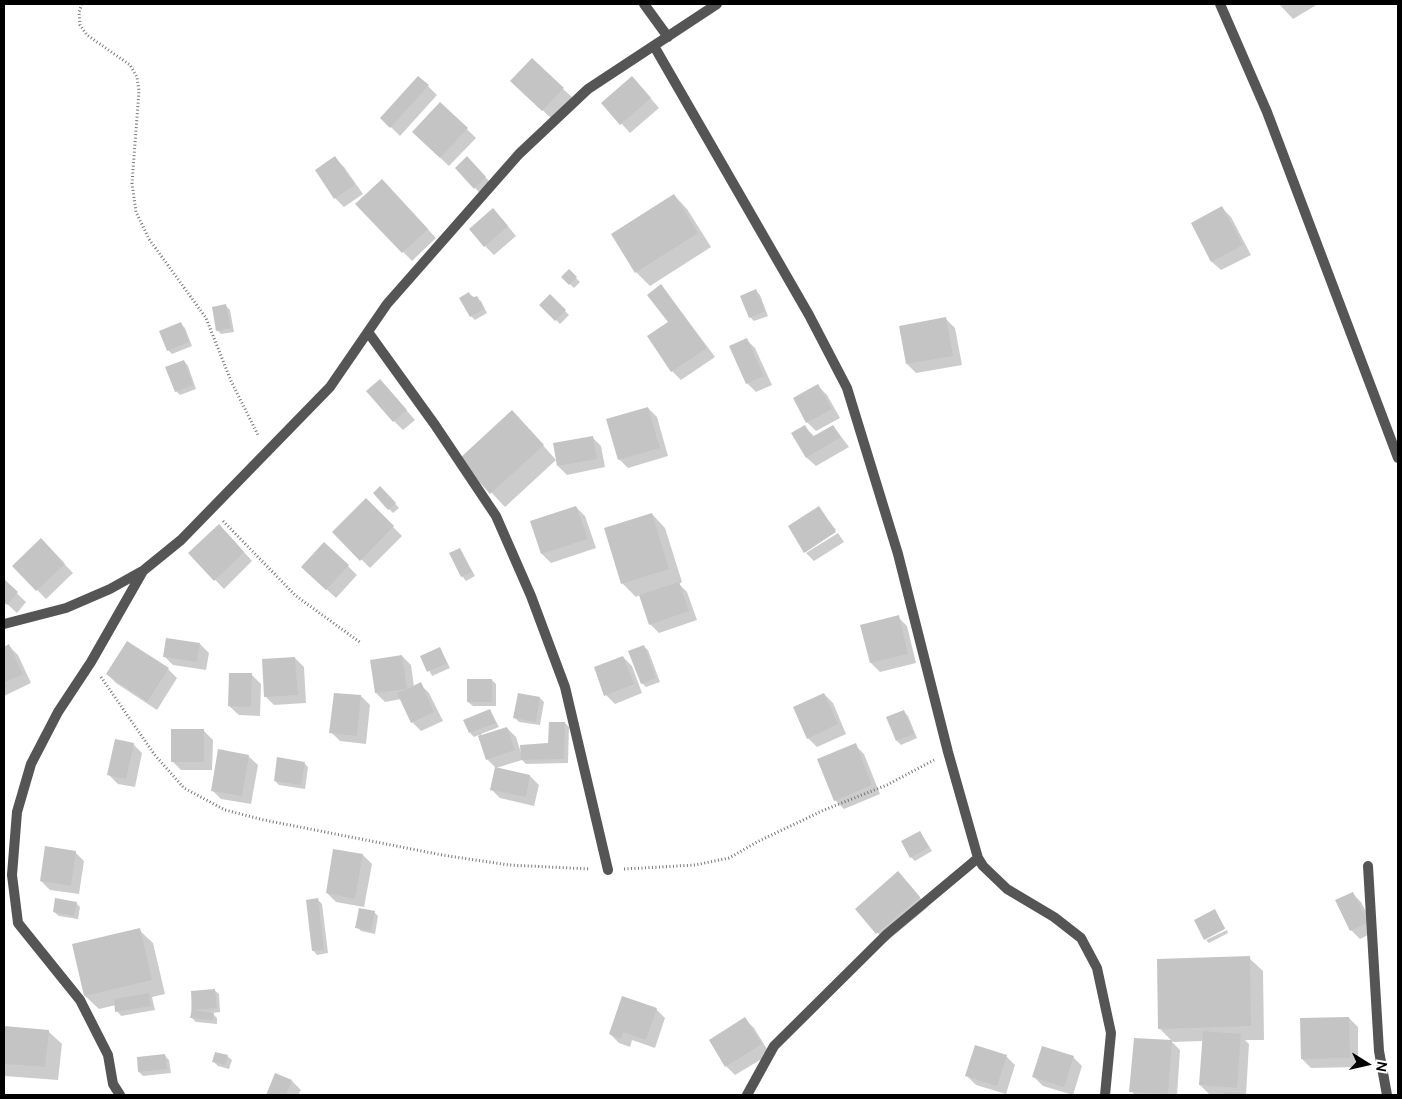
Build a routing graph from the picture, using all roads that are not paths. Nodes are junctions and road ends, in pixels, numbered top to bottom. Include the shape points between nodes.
1 (644, 4) edge
2 (717, 4) edge
3 (1220, 4) edge
4 (668, 37) junction
5 (654, 46) junction
6 (368, 332) junction
7 (1398, 458) edge
8 (144, 570) junction
9 (4, 624) edge
10 (978, 858) junction
11 (1368, 866) dead end
12 (608, 870) road end
13 (120, 1095) edge
14 (747, 1095) edge
15 (1106, 1095) edge
16 (1387, 1095) edge

1 - 4 street
2 - 4 street
3 - 7 street via 1267,112
4 - 5 street
5 - 6 street via 588,89 519,154 387,304
5 - 10 street via 810,315 847,388 898,554
6 - 8 street via 330,387 212,510
6 - 12 street via 496,516 531,596 565,687
8 - 9 street via 66,608
8 - 13 street via 58,712 31,764 17,812 12,875 18,923 80,1000 108,1055 113,1084
10 - 14 street via 887,934 774,1046
10 - 15 street via 1007,889 1054,917 1081,938 1097,968 1111,1033
11 - 16 street via 1379,1050

